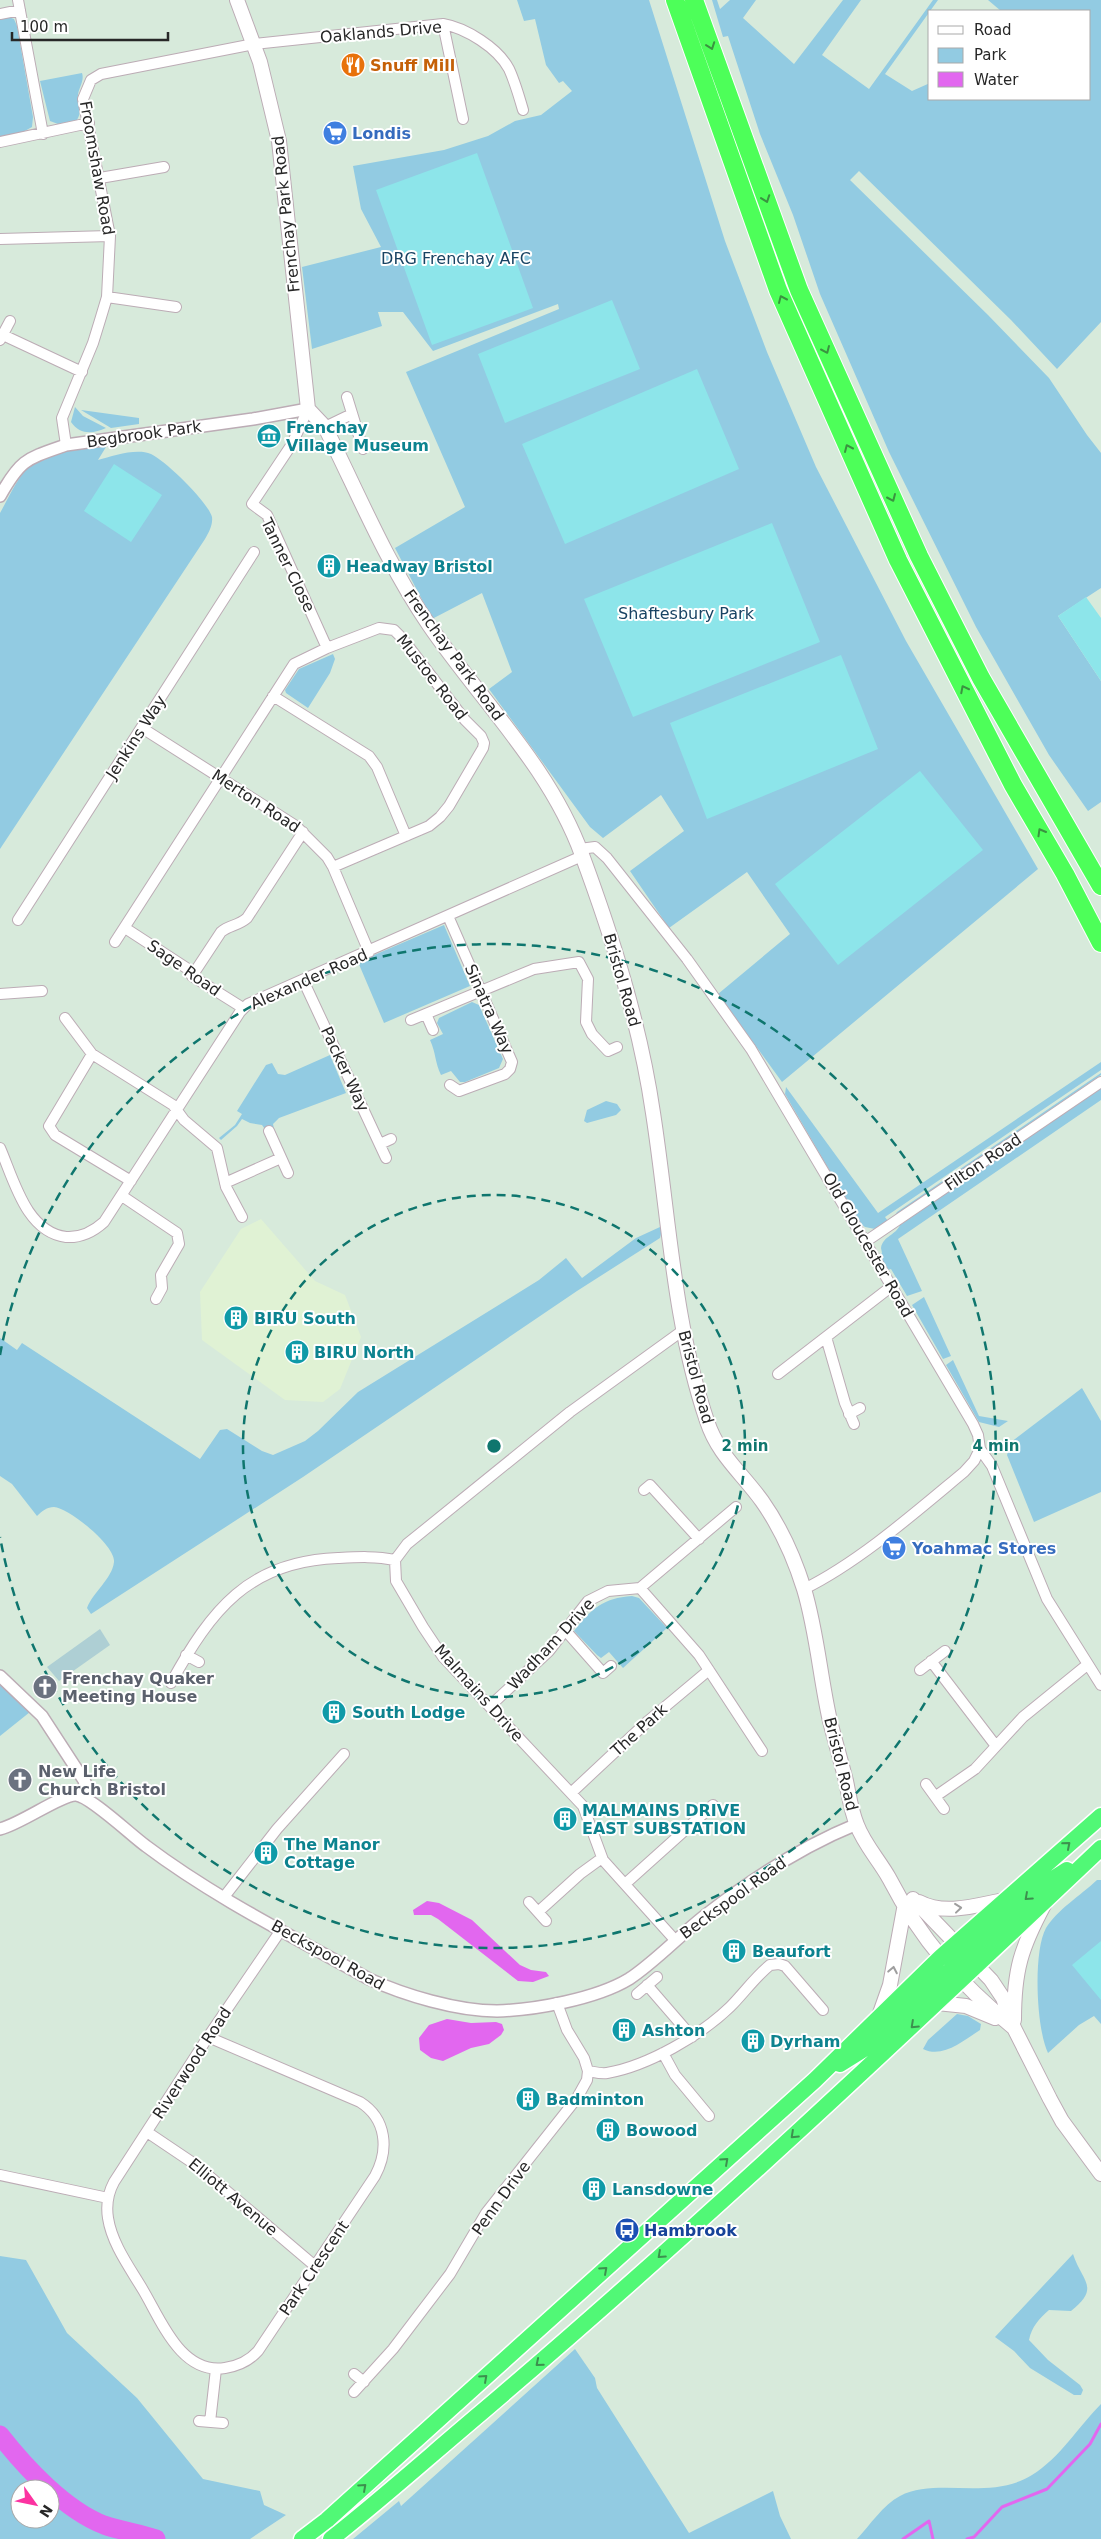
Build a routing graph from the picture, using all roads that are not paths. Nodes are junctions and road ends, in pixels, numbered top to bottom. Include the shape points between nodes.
1 (237, 0) edge
2 (675, 0) edge
3 (694, 0) edge
4 (19, 5) edge
5 (0, 14) edge
6 (443, 24) junction
7 (254, 44) junction
8 (523, 110) dead end
9 (463, 120) dead end
10 (89, 122) junction
11 (43, 134) junction
12 (0, 142) edge
13 (164, 167) dead end
14 (100, 178) junction
15 (110, 236) junction
16 (0, 239) edge
17 (107, 297) junction
18 (176, 307) dead end
19 (10, 321) dead end
20 (2, 338) edge
21 (82, 372) junction
22 (347, 397) dead end
23 (308, 409) junction
24 (352, 414) junction
25 (325, 427) junction
26 (66, 445) junction
27 (363, 449) dead end
28 (0, 496) edge
29 (254, 552) dead end
30 (327, 648) junction
31 (273, 696) junction
32 (142, 728) junction
33 (220, 778) junction
34 (304, 832) junction
35 (406, 836) junction
36 (581, 852) junction
37 (333, 867) junction
38 (1065, 874) junction
39 (1100, 883) edge
40 (448, 916) junction
41 (18, 920) dead end
42 (1101, 925) edge
43 (125, 928) junction
44 (115, 942) dead end
45 (1101, 943) edge
46 (369, 952) junction
47 (192, 976) junction
48 (303, 980) junction
49 (42, 991) dead end
50 (480, 991) junction
51 (0, 994) edge
52 (243, 1008) junction
53 (426, 1014) junction
54 (65, 1018) dead end
55 (411, 1020) dead end
56 (433, 1030) dead end
57 (617, 1047) dead end
58 (92, 1054) junction
59 (1101, 1082) edge
60 (450, 1085) dead end
61 (177, 1111) junction
62 (269, 1132) dead end
63 (391, 1139) dead end
64 (380, 1144) junction
65 (0, 1148) edge
66 (281, 1158) junction
67 (386, 1158) dead end
68 (288, 1174) dead end
69 (131, 1181) junction
70 (225, 1183) junction
71 (120, 1198) junction
72 (242, 1217) dead end
73 (865, 1242) junction
74 (892, 1286) junction
75 (156, 1300) dead end
76 (682, 1331) junction
77 (826, 1337) junction
78 (778, 1374) dead end
79 (860, 1408) dead end
80 (849, 1414) junction
81 (854, 1424) dead end
82 (980, 1449) junction
83 (644, 1490) dead end
84 (736, 1507) dead end
85 (699, 1540) junction
86 (396, 1560) junction
87 (640, 1588) junction
88 (804, 1589) junction
89 (565, 1630) junction
90 (946, 1651) dead end
91 (186, 1655) junction
92 (199, 1662) dead end
93 (931, 1662) junction
94 (1087, 1665) junction
95 (611, 1666) dead end
96 (709, 1670) junction
97 (920, 1670) dead end
98 (0, 1676) edge
99 (171, 1683) dead end
100 (1101, 1685) edge
101 (490, 1706) junction
102 (996, 1746) junction
103 (762, 1751) dead end
104 (344, 1754) dead end
105 (926, 1784) dead end
106 (571, 1793) junction
107 (82, 1796) junction
108 (936, 1796) junction
109 (713, 1805) dead end
110 (944, 1809) dead end
111 (1101, 1816) edge
112 (857, 1824) junction
113 (0, 1829) edge
114 (1099, 1850) edge
115 (602, 1858) junction
116 (625, 1884) junction
117 (224, 1896) junction
118 (1048, 1898) junction
119 (1004, 1900) junction
120 (529, 1902) dead end
121 (909, 1904) junction
122 (538, 1912) junction
123 (546, 1921) dead end
124 (281, 1930) junction
125 (675, 1940) junction
126 (966, 1955) junction
127 (951, 1968) junction
128 (657, 1977) dead end
129 (647, 1985) junction
130 (637, 1994) dead end
131 (937, 2003) junction
132 (557, 2004) junction
133 (823, 2010) dead end
134 (879, 2016) junction
135 (1014, 2028) junction
136 (208, 2037) junction
137 (692, 2037) junction
138 (663, 2053) junction
139 (588, 2071) junction
140 (815, 2080) junction
141 (709, 2116) dead end
142 (147, 2132) junction
143 (1101, 2174) edge
144 (0, 2175) edge
145 (108, 2198) junction
146 (315, 2266) junction
147 (216, 2369) junction
148 (354, 2374) dead end
149 (364, 2382) junction
150 (354, 2392) dead end
151 (199, 2421) dead end
152 (210, 2422) junction
153 (223, 2423) dead end
154 (302, 2539) edge
155 (331, 2539) edge

1 - 7 main road, Frenchay Park Road
38 -> 2 highway via 1013,785 898,560 778,290
3 -> 39 highway via 799,290 919,556 981,678
4 - 5 street
4 - 11 street
6 - 7 street, Oaklands Drive
6 - 8 street, Oaklands Drive via 467,31 500,59 508,68
6 - 9 street
7 - 10 street, Froomshaw Road via 101,74 91,80 83,99
7 - 23 main road, Frenchay Park Road via 279,141
10 - 11 street
10 - 14 street, Froomshaw Road
11 - 12 street
13 - 14 street
14 - 15 street, Froomshaw Road
15 - 16 street
15 - 17 street, Froomshaw Road
17 - 18 street
17 - 21 street, Froomshaw Road
19 - 20 street
20 - 21 street
21 - 26 street, Froomshaw Road via 62,418
22 - 24 street
23 - 25 main road, Frenchay Park Road
23 - 26 street, Begbrook Park via 253,420
23 - 30 street, Tanner Close via 292,444 252,504 267,516
24 - 25 street
24 - 27 street
25 - 36 main road, Frenchay Park Road via 408,592 429,626 539,773 568,820
26 - 28 street, Begbrook Park via 19,466
29 - 32 street, Jenkins Way
30 - 31 street, Mustoe Road via 294,664
30 - 35 street, Mustoe Road via 378,628 394,630 484,741 483,750 440,817
31 - 33 street, Mustoe Road
31 - 35 street via 369,756 377,767
32 - 33 street, Merton Road
32 - 41 street, Jenkins Way
33 - 34 street, Merton Road
33 - 43 street, Mustoe Road
34 - 37 street, Merton Road
34 - 47 street via 247,918 221,932
35 - 37 street, Mustoe Road
36 - 40 street, Alexander Road
36 - 73 street, Old Gloucester Road via 591,846 602,852 687,959 751,1049
36 - 76 main road, Bristol Road via 631,1002 643,1057 654,1114
37 - 46 street, Merton Road
38 - 42 highway
38 - 45 highway
40 - 46 street, Alexander Road
40 - 50 street, Sinatra Way
43 - 44 street, Mustoe Road
43 - 47 street, Sage Road via 188,969
46 - 48 street, Alexander Road
47 - 52 street, Sage Road
48 - 52 street, Alexander Road
48 - 64 street, Packer Way
49 - 51 street
50 - 53 street
50 - 57 street via 534,969 580,962 588,980 586,1022 608,1052
50 - 60 street, Sinatra Way via 512,1062 510,1069 505,1074 459,1091
52 - 61 street, Alexander Road
53 - 55 street
53 - 56 street
54 - 58 street
58 - 61 street via 173,1105
58 - 69 street via 49,1126 55,1135
59 - 73 street, Filton Road
61 - 69 street, Alexander Road
61 - 70 street via 217,1148
62 - 66 street
63 - 64 street
64 - 67 street, Packer Way
65 - 71 street, Alexander Road via 29,1210 48,1232 73,1237 89,1233 104,1222
66 - 68 street
66 - 70 street
69 - 71 street, Alexander Road
70 - 72 street
71 - 75 street via 180,1239 162,1275 162,1288
73 - 74 street, Old Gloucester Road
74 - 77 street
74 - 82 street, Old Gloucester Road via 974,1424
76 - 86 street via 562,1418 407,1544
76 - 88 main road, Bristol Road via 707,1423 722,1455 759,1497 782,1532
77 - 78 street
77 - 80 street
79 - 80 street
80 - 81 street
82 - 88 street via 964,1472 894,1530
82 - 94 street, Old Gloucester Road via 992,1466 1047,1599
83 - 85 street via 650,1484
84 - 85 street
85 - 87 street
86 - 91 street via 378,1556 316,1558 269,1572 232,1596 204,1627
86 - 101 street, Malmains Drive via 396,1581 423,1627 443,1656
87 - 89 street, Wadham Drive via 615,1590 594,1597
87 - 96 street
88 - 112 main road, Bristol Road via 830,1720
89 - 95 street via 603,1673
89 - 101 street, Wadham Drive via 543,1656
90 - 93 street
91 - 92 street
91 - 99 street
93 - 97 street
93 - 102 street
94 - 100 street, Old Gloucester Road
94 - 102 street via 1023,1717
96 - 103 street
96 - 106 street, The Park
98 - 107 street via 42,1716 58,1737 85,1782
101 - 106 street, Malmains Drive
102 - 108 street via 975,1768
104 - 117 street via 276,1829
105 - 108 street
106 - 115 street, Malmains Drive via 586,1810
107 - 113 street via 67,1796 27,1820
107 - 117 street, Beckspool Road via 197,1882
108 - 110 street
109 - 116 street
119 -> 111 highway
112 - 121 main road, Bristol Road
112 - 125 street, Beckspool Road via 822,1838 764,1873
114 - 118 highway
114 -> 126 highway via 1039,1888
115 - 116 street, Malmains Drive
115 - 122 street
116 - 125 street, Malmains Drive
117 - 124 street, Beckspool Road
118 - 126 highway
118 - 135 main road via 1027,1938 1018,1964
121 -> 119 main road via 944,1909
119 - 126 highway
120 - 122 street
121 - 126 main road
121 - 127 main road, Bristol Road via 922,1936
134 -> 121 main road via 890,1985
122 - 123 street
124 - 132 street, Beckspool Road via 368,1979 435,2003 496,2011
124 - 136 street, Riverwood Road
125 - 132 street, Beckspool Road via 628,1979 593,1995
126 - 127 highway
126 - 127 highway
126 - 135 main road via 1003,1998
127 - 131 highway
127 - 134 highway
127 - 135 main road, Bristol Road
127 - 140 highway via 864,2049
128 - 129 street
129 - 130 street
129 - 137 street
131 - 135 main road via 972,2008
131 -> 155 highway via 572,2335
132 - 139 street
133 - 137 street via 785,1966 770,1965 730,2007
134 - 140 highway
135 - 143 main road via 1062,2121
136 - 142 street, Riverwood Road
136 - 146 street, Park Crescent via 357,2100 369,2108 379,2123 384,2144 381,2165
137 - 138 street
138 - 139 street via 606,2073
138 - 141 street via 675,2075
139 - 149 street, Penn Drive via 577,2098 486,2214 450,2274
154 -> 140 highway via 327,2520
142 - 145 street, Riverwood Road via 114,2182
142 - 146 street, Elliott Avenue via 196,2165
144 - 145 street
145 - 147 street via 107,2216 113,2237 177,2347 196,2363
146 - 147 street, Park Crescent via 256,2354 237,2366
147 - 152 street
148 - 149 street
149 - 150 street, Penn Drive
151 - 152 street
152 - 153 street

